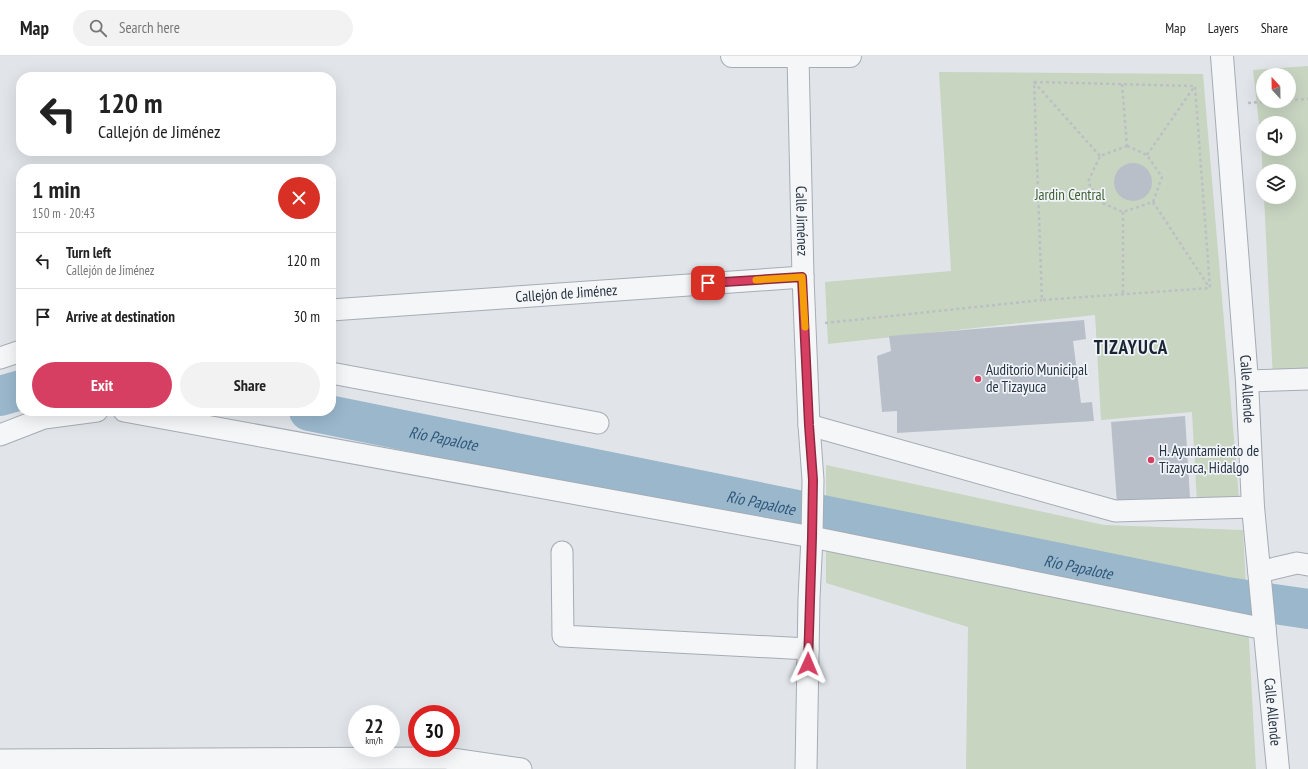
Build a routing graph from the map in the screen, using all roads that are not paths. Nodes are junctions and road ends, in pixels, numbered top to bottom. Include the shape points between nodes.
1 (732, 56) edge
2 (798, 56) edge
3 (850, 56) edge
4 (1222, 56) edge
5 (802, 277) junction
6 (336, 310) edge
7 (16, 353) edge
8 (0, 358) edge
9 (336, 374) edge
10 (1308, 379) edge
11 (1247, 381) junction
12 (59, 416) edge
13 (151, 416) edge
14 (598, 423) dead end
15 (809, 425) junction
16 (0, 435) edge
17 (1253, 507) junction
18 (812, 537) junction
19 (562, 552) dead end
20 (1308, 565) edge
21 (1259, 572) junction
22 (1265, 629) junction
23 (808, 649) junction
24 (0, 760) edge
25 (521, 769) edge
26 (806, 769) edge
27 (1278, 769) edge

1 - 2 street
2 - 3 street
2 - 5 street, Calle Jiménez
4 - 11 street, Calle Allende
5 - 6 street, Callejón de Jiménez
5 - 15 street, Calle Jiménez
7 - 8 street
9 - 14 street
10 - 11 street
11 - 17 street, Calle Allende
12 - 16 street via 44,418
13 - 18 street
15 - 17 street via 1115,511
15 - 18 street, Calle Jiménez via 813,480
17 - 21 street, Calle Allende
18 - 22 street
18 - 23 street, Calle Jiménez
19 - 23 street via 563,636
20 - 21 street via 1297,563
21 - 22 street, Calle Allende
22 - 27 street, Calle Allende
23 - 26 street, Calle Jiménez
24 - 25 street via 445,758

